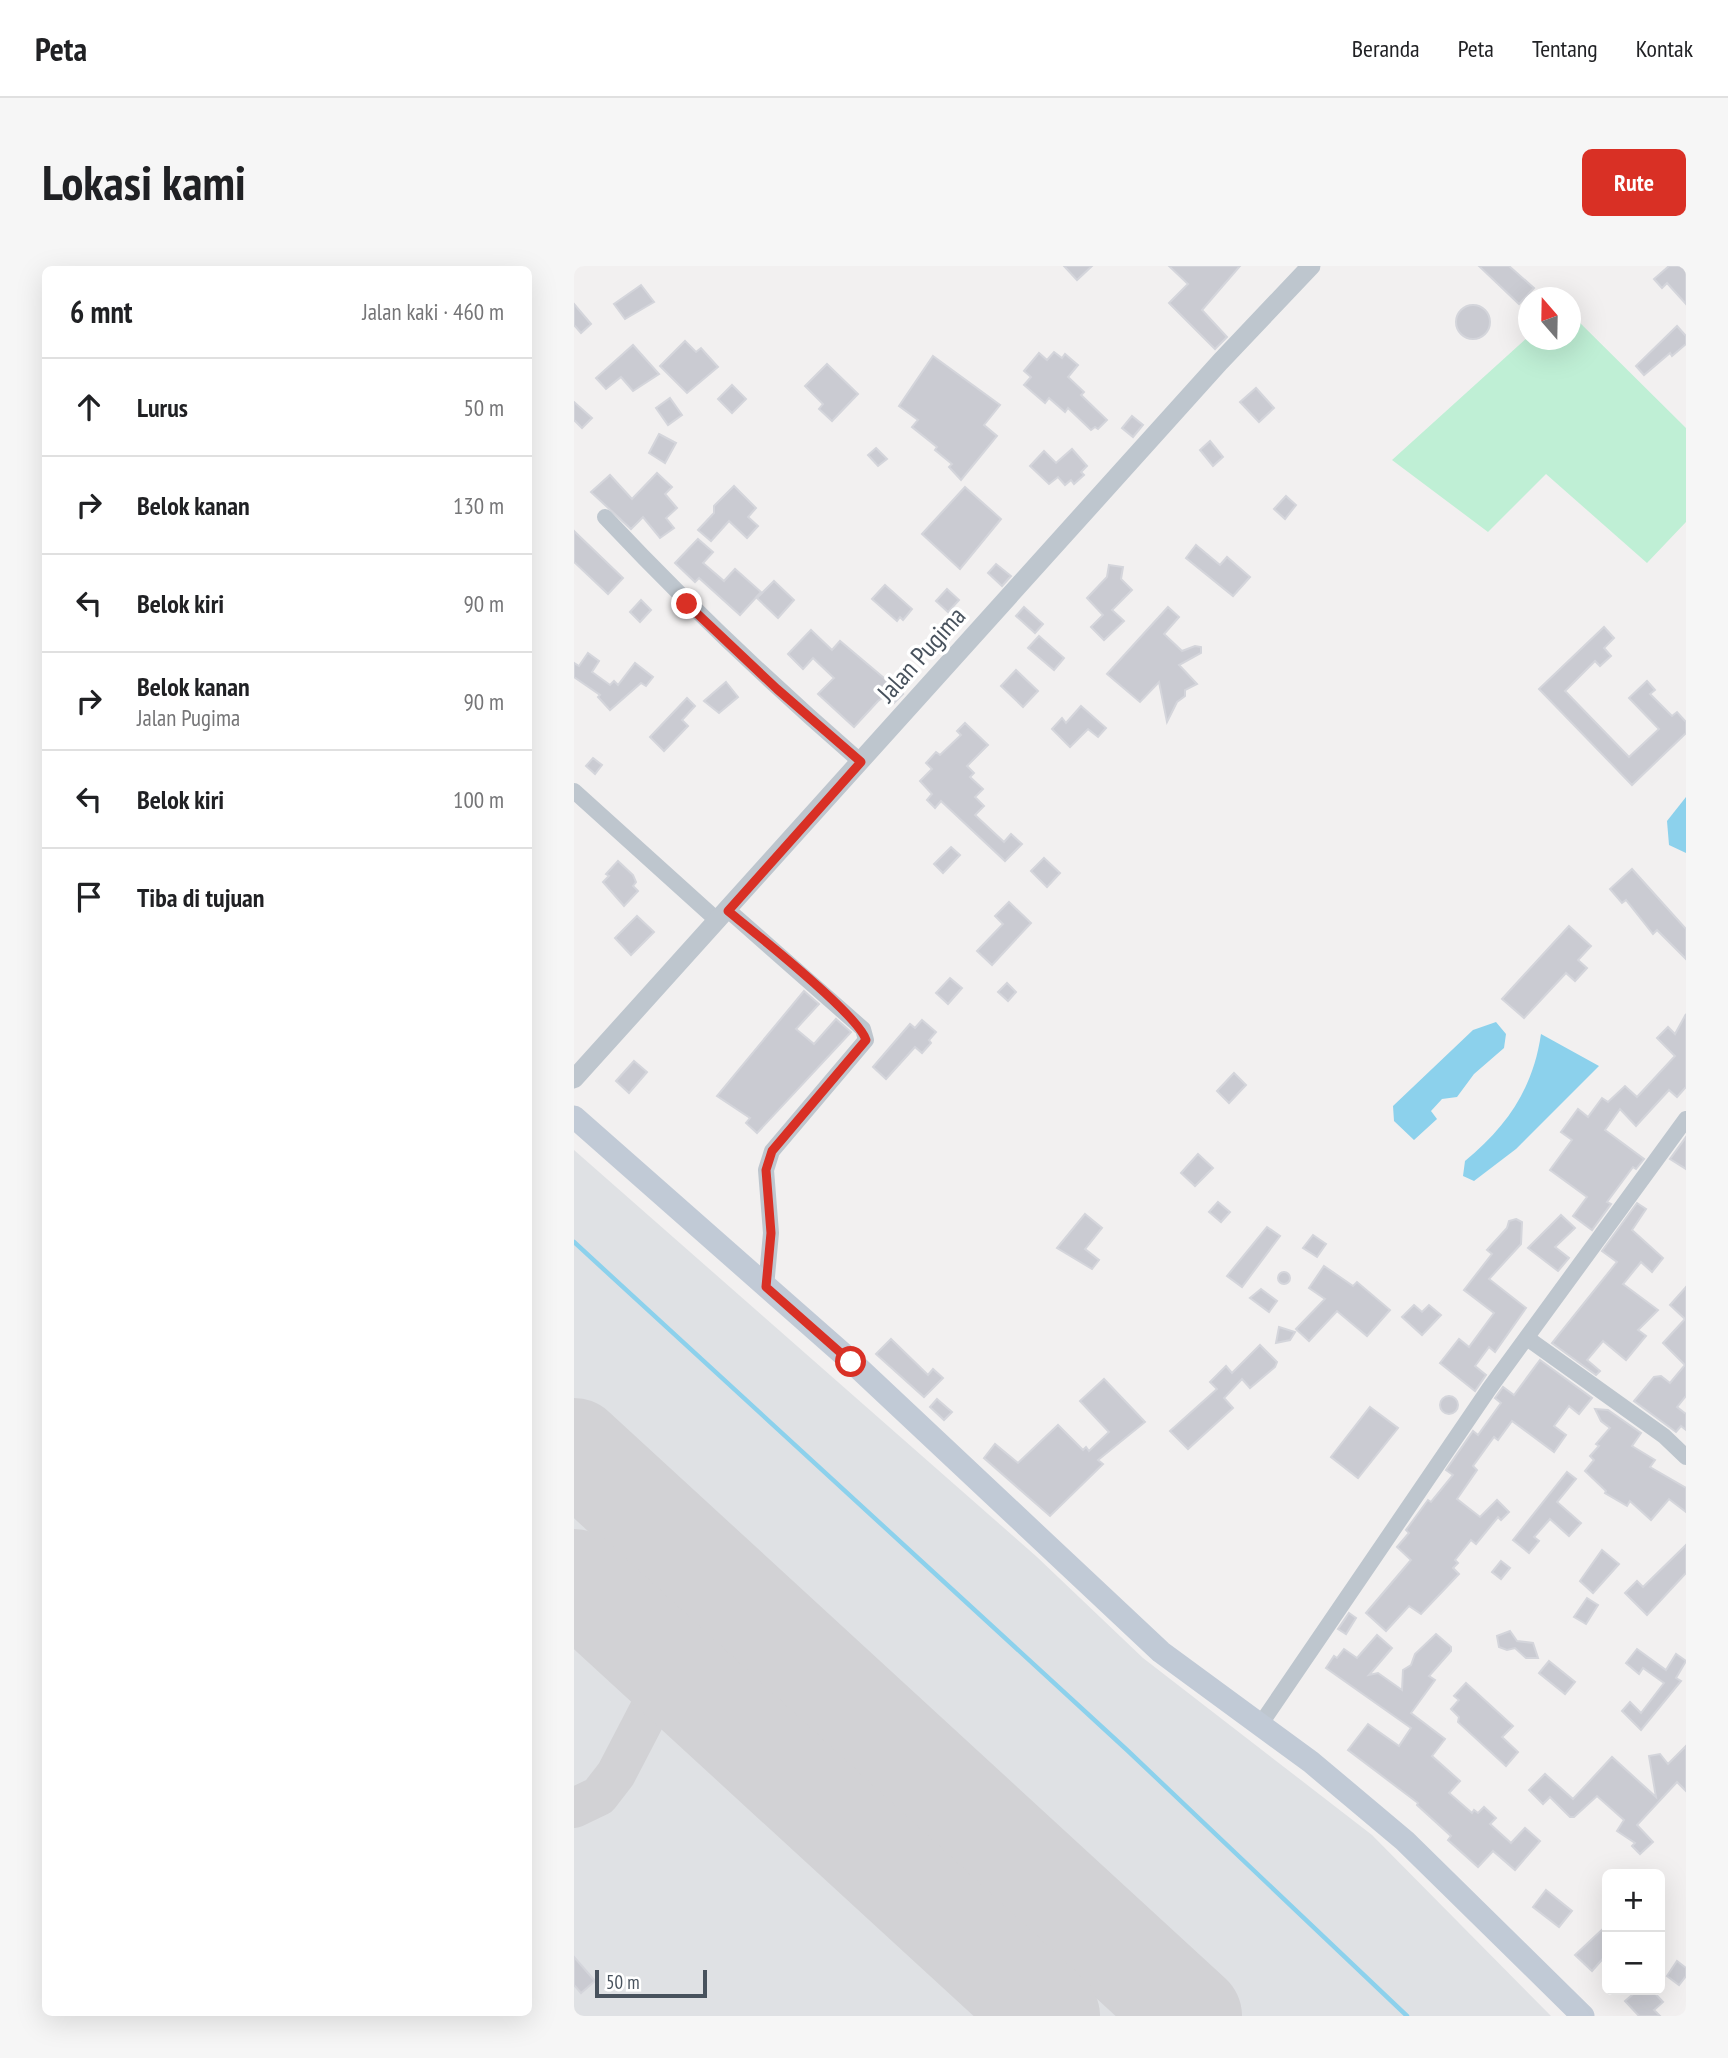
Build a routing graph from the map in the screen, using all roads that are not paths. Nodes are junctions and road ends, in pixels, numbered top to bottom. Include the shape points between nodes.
1 (1311, 266) edge
2 (605, 517) dead end
3 (861, 762) junction
4 (574, 790) edge
5 (723, 916) junction
6 (574, 1079) edge
7 (574, 1117) edge
8 (1686, 1119) edge
9 (766, 1287) junction
10 (1527, 1338) junction
11 (1686, 1457) edge
12 (1260, 1725) junction
13 (1583, 2016) edge

1 - 3 street, Jalan Pugima
2 - 3 street via 687,604
3 - 5 street, Jalan Pugima
4 - 5 street
5 - 6 street, Jalan Pugima
5 - 9 street via 855,1021 866,1040 772,1151 766,1170 771,1233
7 - 9 main road
8 - 10 street
9 - 12 main road via 958,1459 1161,1652
10 - 11 street via 1664,1436
10 - 12 street
12 - 13 main road via 1405,1841

